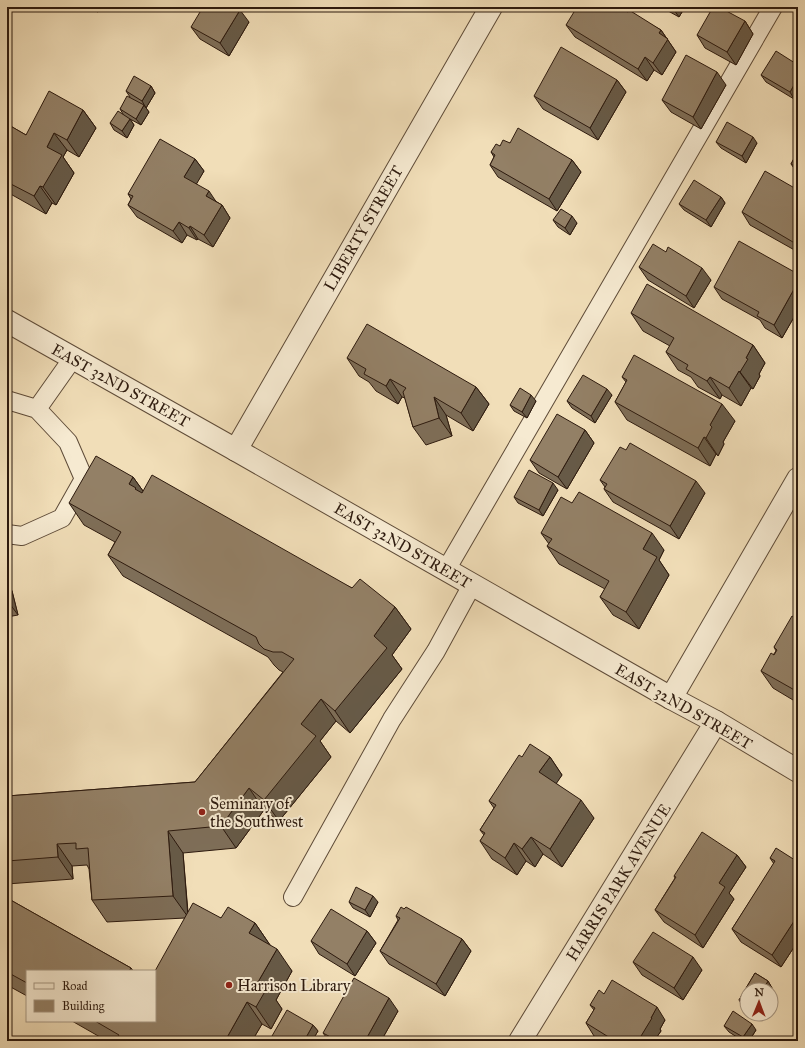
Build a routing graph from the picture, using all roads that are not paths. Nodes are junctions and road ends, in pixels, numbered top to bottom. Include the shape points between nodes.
1 (491, 7) edge
2 (773, 7) edge
3 (7, 321) edge
4 (73, 358) junction
5 (7, 400) edge
6 (37, 410) junction
7 (236, 450) junction
8 (798, 479) edge
9 (7, 534) edge
10 (446, 570) junction
11 (472, 585) junction
12 (671, 698) junction
13 (716, 722) junction
14 (798, 771) edge
15 (293, 897) dead end
16 (520, 1041) edge

1 - 7 street, LIBERTY STREET
2 - 10 lane
3 - 4 street, EAST 32ND STREET
4 - 6 lane
4 - 7 street, EAST 32ND STREET
5 - 6 lane
6 - 9 lane via 68,442 84,479 62,518 22,536
7 - 10 street, EAST 32ND STREET
8 - 12 street
10 - 11 street, EAST 32ND STREET
11 - 12 street, EAST 32ND STREET
11 - 15 lane via 436,651 392,719
12 - 13 street, EAST 32ND STREET
13 - 14 street, EAST 32ND STREET
13 - 16 street, HARRIS PARK AVENUE

